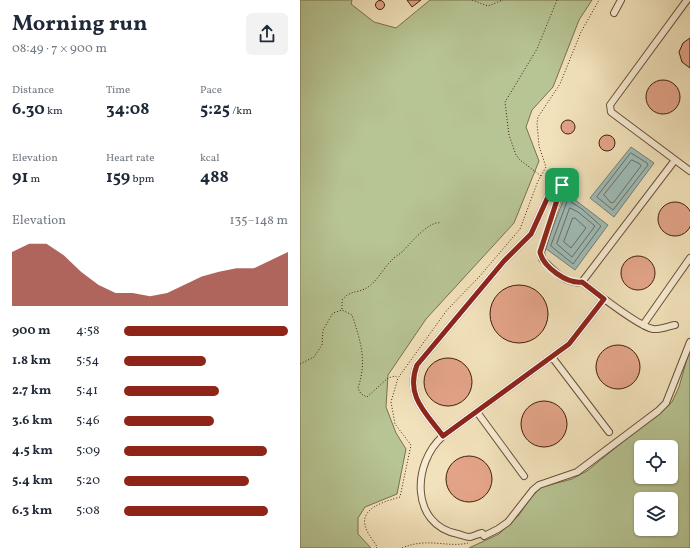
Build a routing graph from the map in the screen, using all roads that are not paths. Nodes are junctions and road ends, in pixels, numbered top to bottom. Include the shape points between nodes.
1 (621, 0) edge
2 (687, 0) edge
3 (614, 13) dead end
4 (675, 160) junction
5 (690, 171) edge
6 (690, 258) edge
7 (582, 282) junction
8 (604, 299) junction
9 (643, 325) junction
10 (675, 326) dead end
11 (690, 342) edge
12 (552, 357) junction
13 (477, 412) junction
14 (609, 432) dead end
15 (443, 436) junction
16 (524, 476) dead end

1 - 3 lane
2 - 4 lane via 610,105 611,112
4 - 5 lane
4 - 7 lane
6 - 9 lane
7 - 8 lane
7 - 15 lane via 569,281 542,259 540,252 562,185 558,182 552,188 531,234 504,261 417,365 413,382 416,399
8 - 9 lane
8 - 12 lane via 573,340
9 - 10 lane via 653,329
11 - 15 lane via 671,394 658,411 577,472 546,482 533,490 508,522 484,536 482,533 471,537 444,531 430,519 423,507 420,486 425,468 434,446
12 - 13 lane
12 - 14 lane
13 - 15 lane
13 - 16 lane

